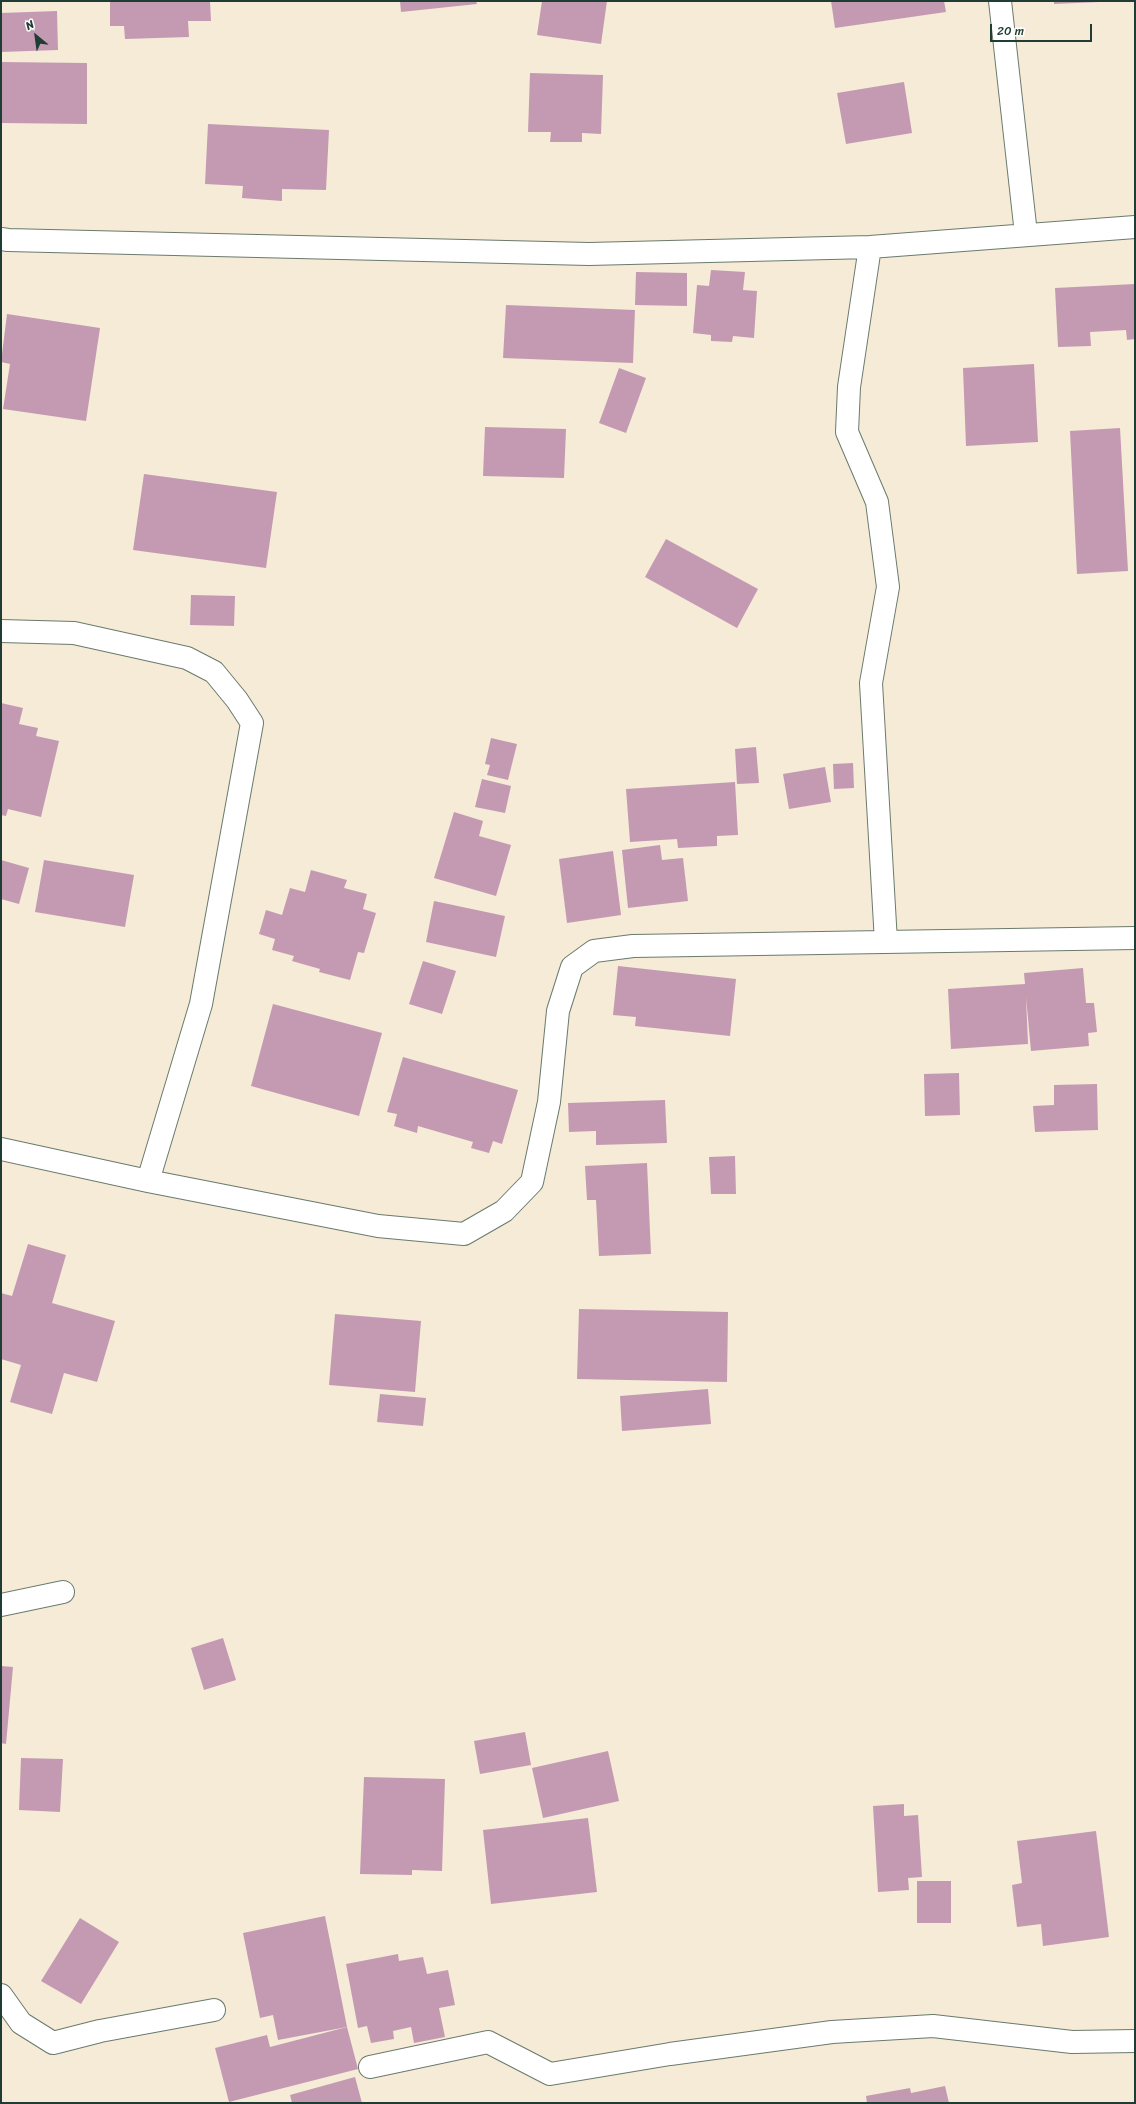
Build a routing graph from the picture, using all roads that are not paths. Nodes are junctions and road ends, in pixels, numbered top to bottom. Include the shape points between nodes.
1 (1000, 1) edge
2 (1135, 227) edge
3 (1026, 234) junction
4 (1, 239) edge
5 (870, 247) junction
6 (1, 631) edge
7 (1135, 938) edge
8 (886, 942) junction
9 (1, 1149) edge
10 (148, 1181) junction
11 (63, 1592) dead end
12 (1, 1605) edge
13 (1, 1995) edge
14 (214, 2010) dead end
15 (1135, 2041) edge
16 (370, 2067) dead end

1 - 3 street
2 - 3 street
3 - 5 street
4 - 5 street via 588,254
5 - 8 street via 849,387 847,432 877,502 888,587 871,683
6 - 10 street via 74,633 187,658 214,672 252,723 201,1004
7 - 8 street
8 - 10 street via 633,946 594,951 572,967 558,1011 549,1102 532,1182 504,1212 464,1234 378,1226
9 - 10 street
11 - 12 street
13 - 14 street via 21,2023 53,2043 100,2031
15 - 16 street via 1072,2042 934,2026 832,2032 670,2054 550,2074 488,2042

